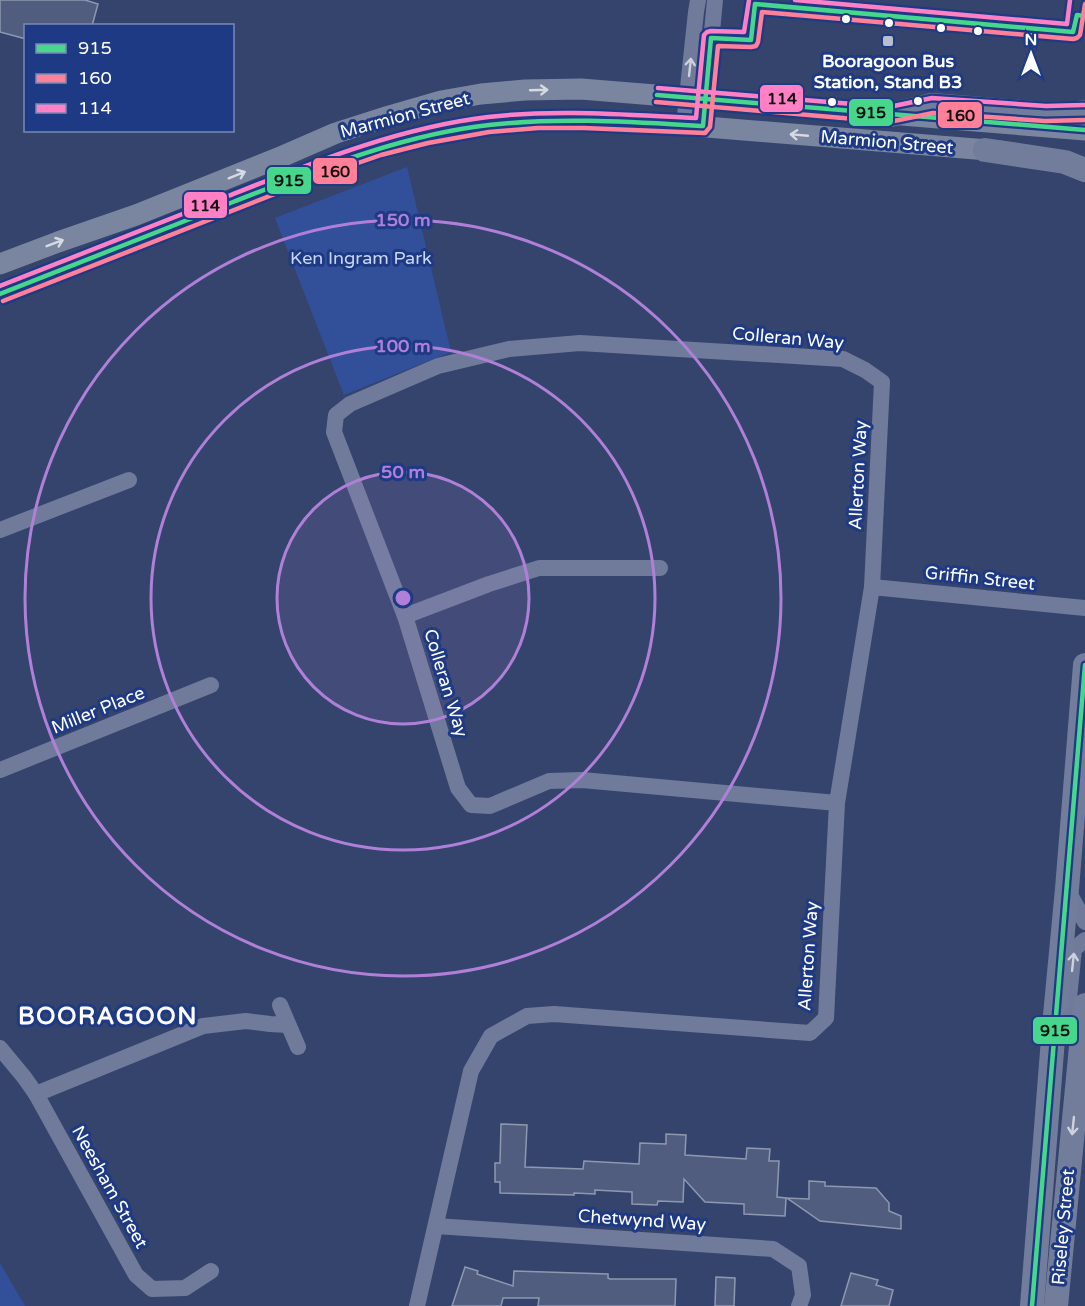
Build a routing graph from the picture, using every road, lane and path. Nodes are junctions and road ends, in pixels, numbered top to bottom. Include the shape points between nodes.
1 (698, 0) edge
2 (715, 0) edge
3 (696, 99) junction
4 (1085, 112) edge
5 (890, 115) junction
6 (693, 125) junction
7 (1085, 130) edge
8 (985, 150) junction
9 (1085, 158) edge
10 (1085, 170) edge
11 (0, 264) edge
12 (0, 294) edge
13 (882, 382) joint
14 (129, 480) dead end
15 (0, 530) edge
16 (660, 568) dead end
17 (872, 587) junction
18 (1085, 608) edge
19 (405, 616) junction
20 (1085, 665) edge
21 (211, 685) dead end
22 (0, 770) edge
23 (837, 802) junction
24 (1067, 889) junction
25 (1085, 922) edge
26 (1085, 940) edge
27 (280, 1005) dead end
28 (1085, 1005) edge
29 (288, 1025) junction
30 (1054, 1026) junction
31 (298, 1047) dead end
32 (0, 1048) edge
33 (36, 1094) junction
34 (436, 1226) junction
35 (211, 1271) dead end
36 (417, 1306) edge
37 (799, 1306) edge
38 (1032, 1306) edge
39 (1056, 1306) edge

3 -> 1 street
2 - 3 street
3 - 5 main road, Marmion Street
3 - 6 street
11 -> 3 main road, Marmion Street via 136,215 336,133 441,101 560,89
4 - 5 highway via 1046,114 932,105
5 - 7 main road, Marmion Street
8 -> 6 main road, Marmion Street
6 - 12 main road, Marmion Street via 538,121 426,136 315,170
8 - 9 main road, Marmion Street
8 - 10 highway via 1065,162
13 - 17 street, Allerton Way
13 - 19 street, Colleran Way via 843,359 580,343 509,349 438,366 350,404 336,414 334,432
14 - 15 street
16 - 19 street via 539,568
17 - 18 street, Griffin Street
17 - 23 street, Allerton Way
19 - 23 street, Colleran Way via 458,788 471,805 490,806 549,781 582,780
20 - 24 highway, Riseley Street
21 - 22 street, Miller Place
23 - 34 street, Allerton Way via 826,1018 810,1033 554,1014 527,1016 491,1036 471,1071
24 - 25 street
24 - 30 highway, Riseley Street
30 -> 26 street via 1068,1008 1074,949
27 - 29 street
28 -> 39 highway, Riseley Street
29 - 31 street
29 - 33 street via 246,1020 203,1026
30 - 38 highway, Riseley Street
32 - 33 street, Neesham Street
33 - 35 street, Neesham Street via 136,1275 152,1289 184,1288
34 - 36 street, Allerton Way
34 - 37 street, Chetwynd Way via 773,1249 799,1266 803,1295

